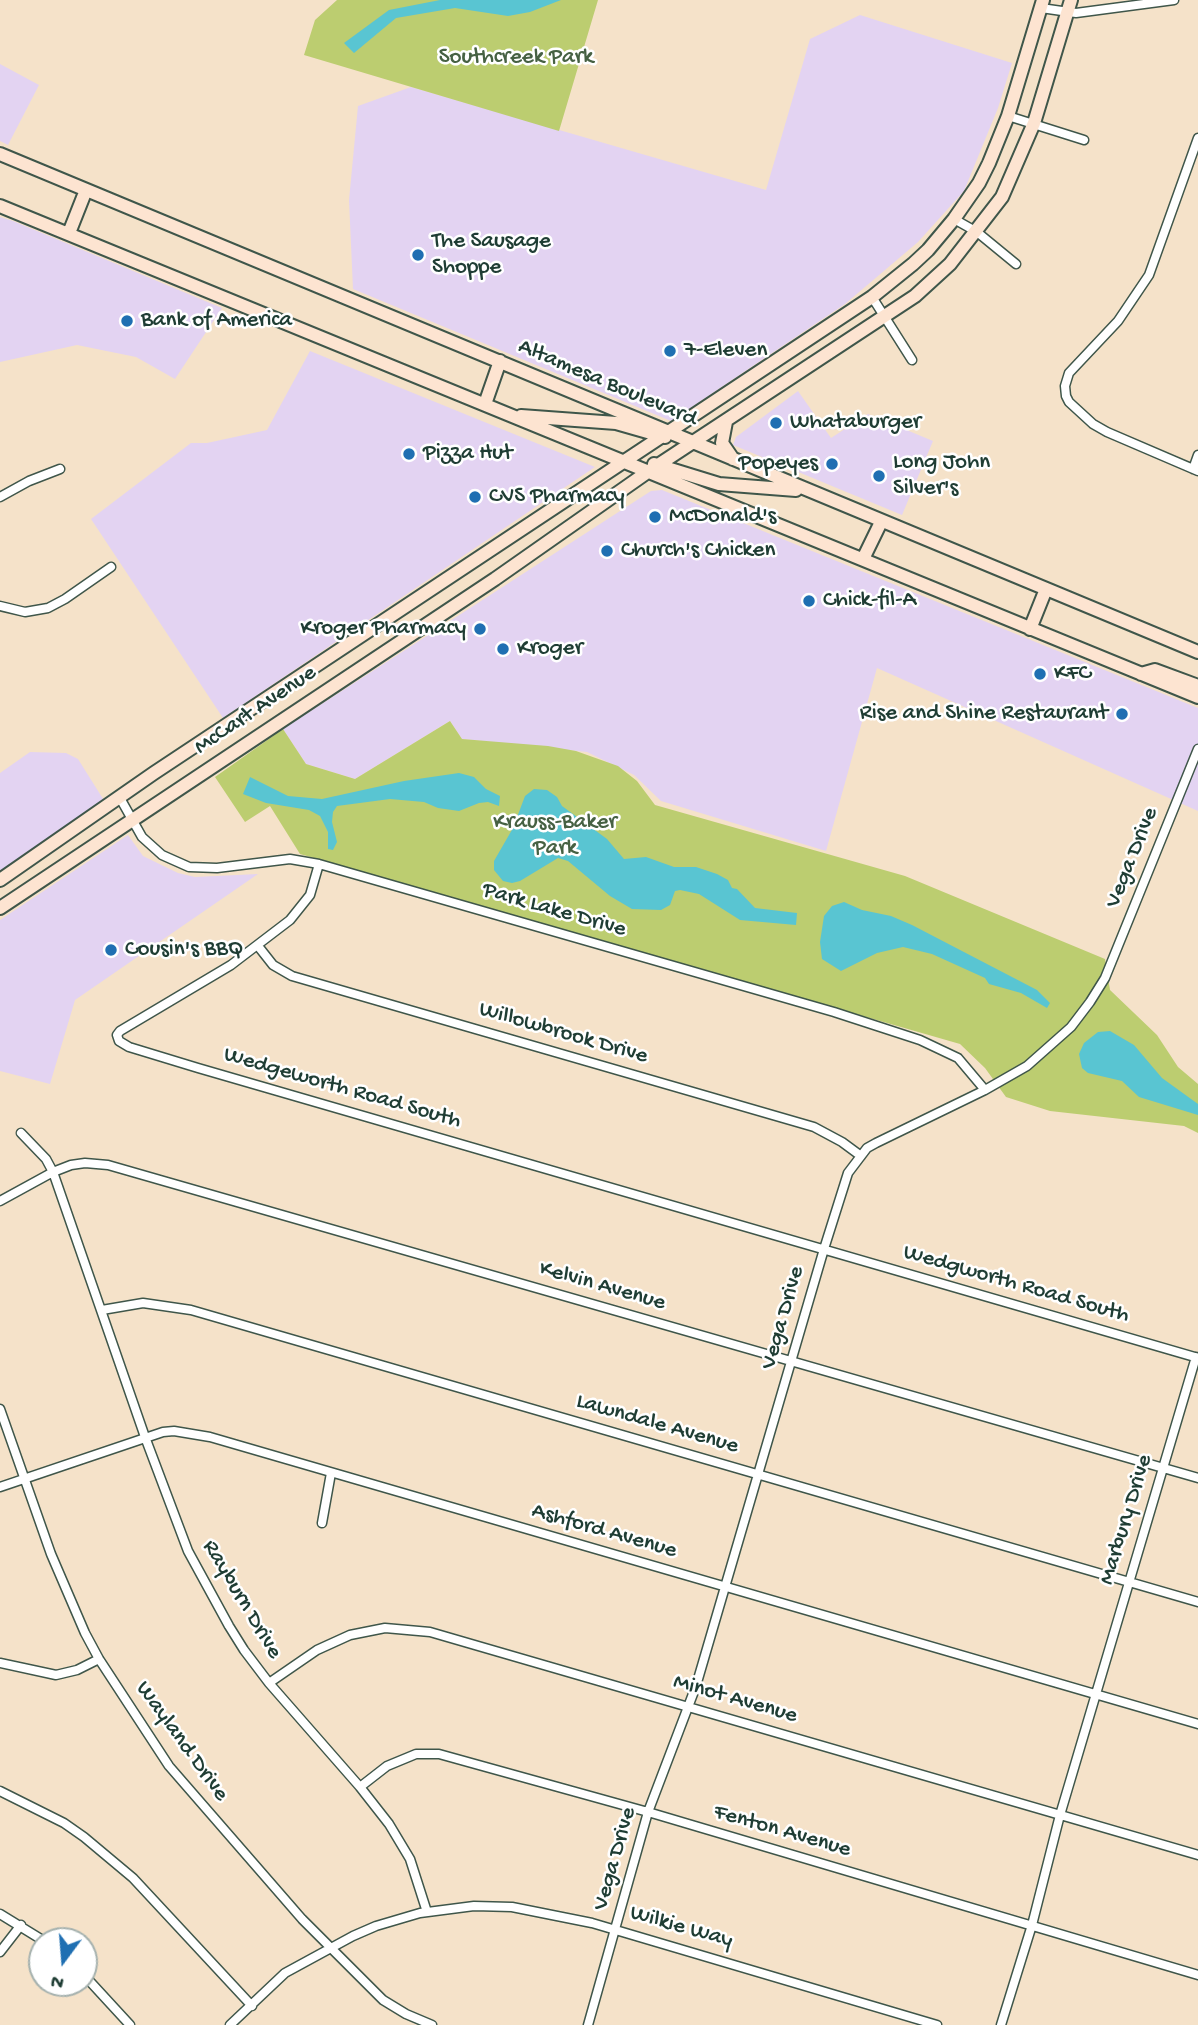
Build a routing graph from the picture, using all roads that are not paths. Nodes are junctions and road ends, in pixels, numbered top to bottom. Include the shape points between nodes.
1 (1174, 0) edge
2 (1042, 4) edge
3 (1069, 6) edge
4 (1008, 116) junction
5 (1034, 122) junction
6 (1198, 138) edge
7 (1084, 140) dead end
8 (0, 154) edge
9 (86, 190) junction
10 (0, 205) edge
11 (954, 219) junction
12 (977, 232) junction
13 (69, 233) junction
14 (1016, 264) dead end
15 (872, 297) junction
16 (885, 317) junction
17 (912, 360) dead end
18 (500, 361) junction
19 (485, 404) junction
20 (510, 415) junction
21 (726, 422) junction
22 (665, 434) junction
23 (694, 443) junction
24 (1198, 455) edge
25 (733, 460) junction
26 (625, 462) junction
27 (654, 468) junction
28 (60, 469) dead end
29 (1195, 470) edge
30 (806, 491) junction
31 (0, 497) edge
32 (881, 522) junction
33 (482, 557) junction
34 (863, 559) junction
35 (111, 566) dead end
36 (495, 579) junction
37 (1046, 589) junction
38 (0, 606) edge
39 (1030, 629) junction
40 (340, 651) junction
41 (1198, 652) edge
42 (350, 674) junction
43 (1141, 674) junction
44 (1198, 686) edge
45 (1198, 697) edge
46 (1198, 749) edge
47 (120, 798) junction
48 (131, 820) junction
49 (319, 864) junction
50 (0, 880) edge
51 (0, 908) edge
52 (258, 946) junction
53 (985, 1090) junction
54 (21, 1133) dead end
55 (861, 1156) junction
56 (53, 1172) junction
57 (0, 1201) edge
58 (824, 1249) junction
59 (102, 1310) junction
60 (1197, 1358) edge
61 (791, 1362) junction
62 (0, 1409) edge
63 (145, 1437) junction
64 (1163, 1468) junction
65 (331, 1473) junction
66 (758, 1475) junction
67 (1198, 1478) edge
68 (24, 1479) junction
69 (0, 1487) edge
70 (322, 1523) dead end
71 (1129, 1583) junction
72 (725, 1587) junction
73 (1198, 1602) edge
74 (99, 1659) junction
75 (0, 1663) edge
76 (269, 1683) junction
77 (1095, 1695) junction
78 (689, 1707) junction
79 (1198, 1724) edge
80 (360, 1787) junction
81 (0, 1791) edge
82 (648, 1812) junction
83 (1060, 1815) junction
84 (1198, 1855) edge
85 (427, 1912) junction
86 (0, 1914) edge
87 (21, 1925) junction
88 (1032, 1925) junction
89 (616, 1929) junction
90 (28, 1930) edge
91 (330, 1947) junction
92 (0, 1952) edge
93 (1198, 1975) edge
94 (98, 1990) edge
95 (252, 2006) junction
96 (130, 2025) edge
97 (230, 2025) edge
98 (432, 2025) edge
99 (588, 2025) edge
100 (937, 2025) edge
101 (1001, 2025) edge

1 - 3 street via 1093,11
2 - 3 street
2 - 4 main road, McCart Avenue
3 - 5 main road, McCart Avenue
4 - 5 street
4 - 11 main road, McCart Avenue via 979,183
5 - 7 street
5 - 12 main road, McCart Avenue via 1002,197
6 - 29 street via 1149,275 1118,321 1069,373 1065,386 1069,402 1093,424
8 - 9 main road, Altamesa Boulevard
9 - 13 main road
9 - 18 main road, Altamesa Boulevard
10 - 13 main road
11 - 12 street
11 - 15 main road, McCart Avenue via 929,250
12 - 14 street
12 - 16 main road, McCart Avenue via 932,281
13 - 19 main road
15 - 16 street
15 - 22 main road, McCart Avenue
16 - 17 street
16 - 21 main road, McCart Avenue
18 - 19 main road
18 - 22 main road, Altamesa Boulevard
19 - 20 main road
20 - 22 main road via 616,423
20 - 26 main road
21 - 23 main road, McCart Avenue
21 - 25 main road via 722,443
22 - 23 main road, Altamesa Boulevard
22 - 26 main road, McCart Avenue
23 - 25 main road, Altamesa Boulevard
23 - 27 main road, McCart Avenue
24 - 29 street
25 - 30 main road, Altamesa Boulevard
26 - 27 main road
26 - 33 main road, McCart Avenue
27 - 30 main road via 719,485
27 - 34 main road
27 - 36 main road, McCart Avenue
28 - 31 street
30 - 32 main road, Altamesa Boulevard
32 - 34 main road
32 - 37 main road, Altamesa Boulevard
33 - 36 main road
33 - 40 main road, McCart Avenue
34 - 39 main road
35 - 38 street via 48,608 25,612
36 - 42 main road, McCart Avenue
37 - 39 main road
37 - 41 main road, Altamesa Boulevard
39 - 43 main road
40 - 42 main road
40 - 47 main road, McCart Avenue
42 - 48 main road, McCart Avenue
43 - 44 main road via 1155,670
43 - 45 main road
46 - 53 street, Vega Drive via 1105,978 1090,1003 1043,1054
47 - 48 street, Park Lake Drive
47 - 50 main road, McCart Avenue
48 - 49 street, Park Lake Drive via 162,855 189,867 290,859
48 - 51 main road, McCart Avenue
49 - 52 street, Wedgeworth Road South via 305,904
49 - 53 street, Park Lake Drive via 920,1040 958,1058
52 - 55 street, Willowbrook Drive via 273,965 292,976 814,1127
52 - 58 street, Wedgeworth Road South via 120,1031 119,1041 198,1068
53 - 55 street, Vega Drive via 897,1130
54 - 56 street, Rayburn Drive
55 - 58 street, Vega Drive via 848,1173
56 - 57 street, Kelvin Avenue
56 - 59 street, Rayburn Drive
56 - 61 street, Kelvin Avenue via 85,1163 108,1165
58 - 60 street, Wedgworth Road South
58 - 61 street, Vega Drive
59 - 63 street, Rayburn Drive
59 - 66 street, Lawndale Avenue via 143,1303 191,1310
60 - 64 street, Marbury Drive
61 - 64 street, Kelvin Avenue
61 - 66 street, Vega Drive
62 - 68 street, Wayland Drive
63 - 65 street, Ashford Avenue via 174,1431 210,1437
63 - 68 street, Ashford Avenue
63 - 76 street, Rayburn Drive via 188,1551 229,1626
64 - 67 street, Kelvin Avenue
64 - 71 street, Marbury Drive
65 - 70 street
65 - 72 street, Ashford Avenue
66 - 71 street, Lawndale Avenue
66 - 72 street, Vega Drive
68 - 69 street, Ashford Avenue
68 - 74 street, Wayland Drive via 51,1554
71 - 73 street, Lawndale Avenue
71 - 77 street, Marbury Drive
72 - 77 street, Ashford Avenue
72 - 78 street, Vega Drive
74 - 75 street via 56,1675
74 - 91 street, Wayland Drive via 169,1766
76 - 78 street, Minot Avenue via 334,1641 385,1628 412,1629 454,1637
76 - 80 street, Rayburn Drive
77 - 79 street, Ashford Avenue
77 - 83 street, Marbury Drive
78 - 82 street, Vega Drive
78 - 83 street, Minot Avenue
80 - 82 street, Fenton Avenue via 387,1766 427,1753
80 - 85 street, Rayburn Drive via 410,1859
81 - 95 street via 64,1823 123,1870
82 - 88 street, Fenton Avenue
82 - 89 street, Vega Drive
83 - 84 street, Minot Avenue
83 - 88 street, Marbury Drive
85 - 89 street, Wilkie Way via 512,1907
85 - 91 street, Wilkie Way via 376,1926
86 - 87 street
87 - 90 street
87 - 92 street
88 - 93 street, Fenton Avenue
88 - 101 street, Marbury Drive
89 - 99 street, Vega Drive
89 - 100 street, Wilkie Way
91 - 95 street, Wilkie Way via 285,1973
91 - 98 street, Wayland Drive via 383,2000
94 - 96 street
95 - 97 street, Wilkie Way

